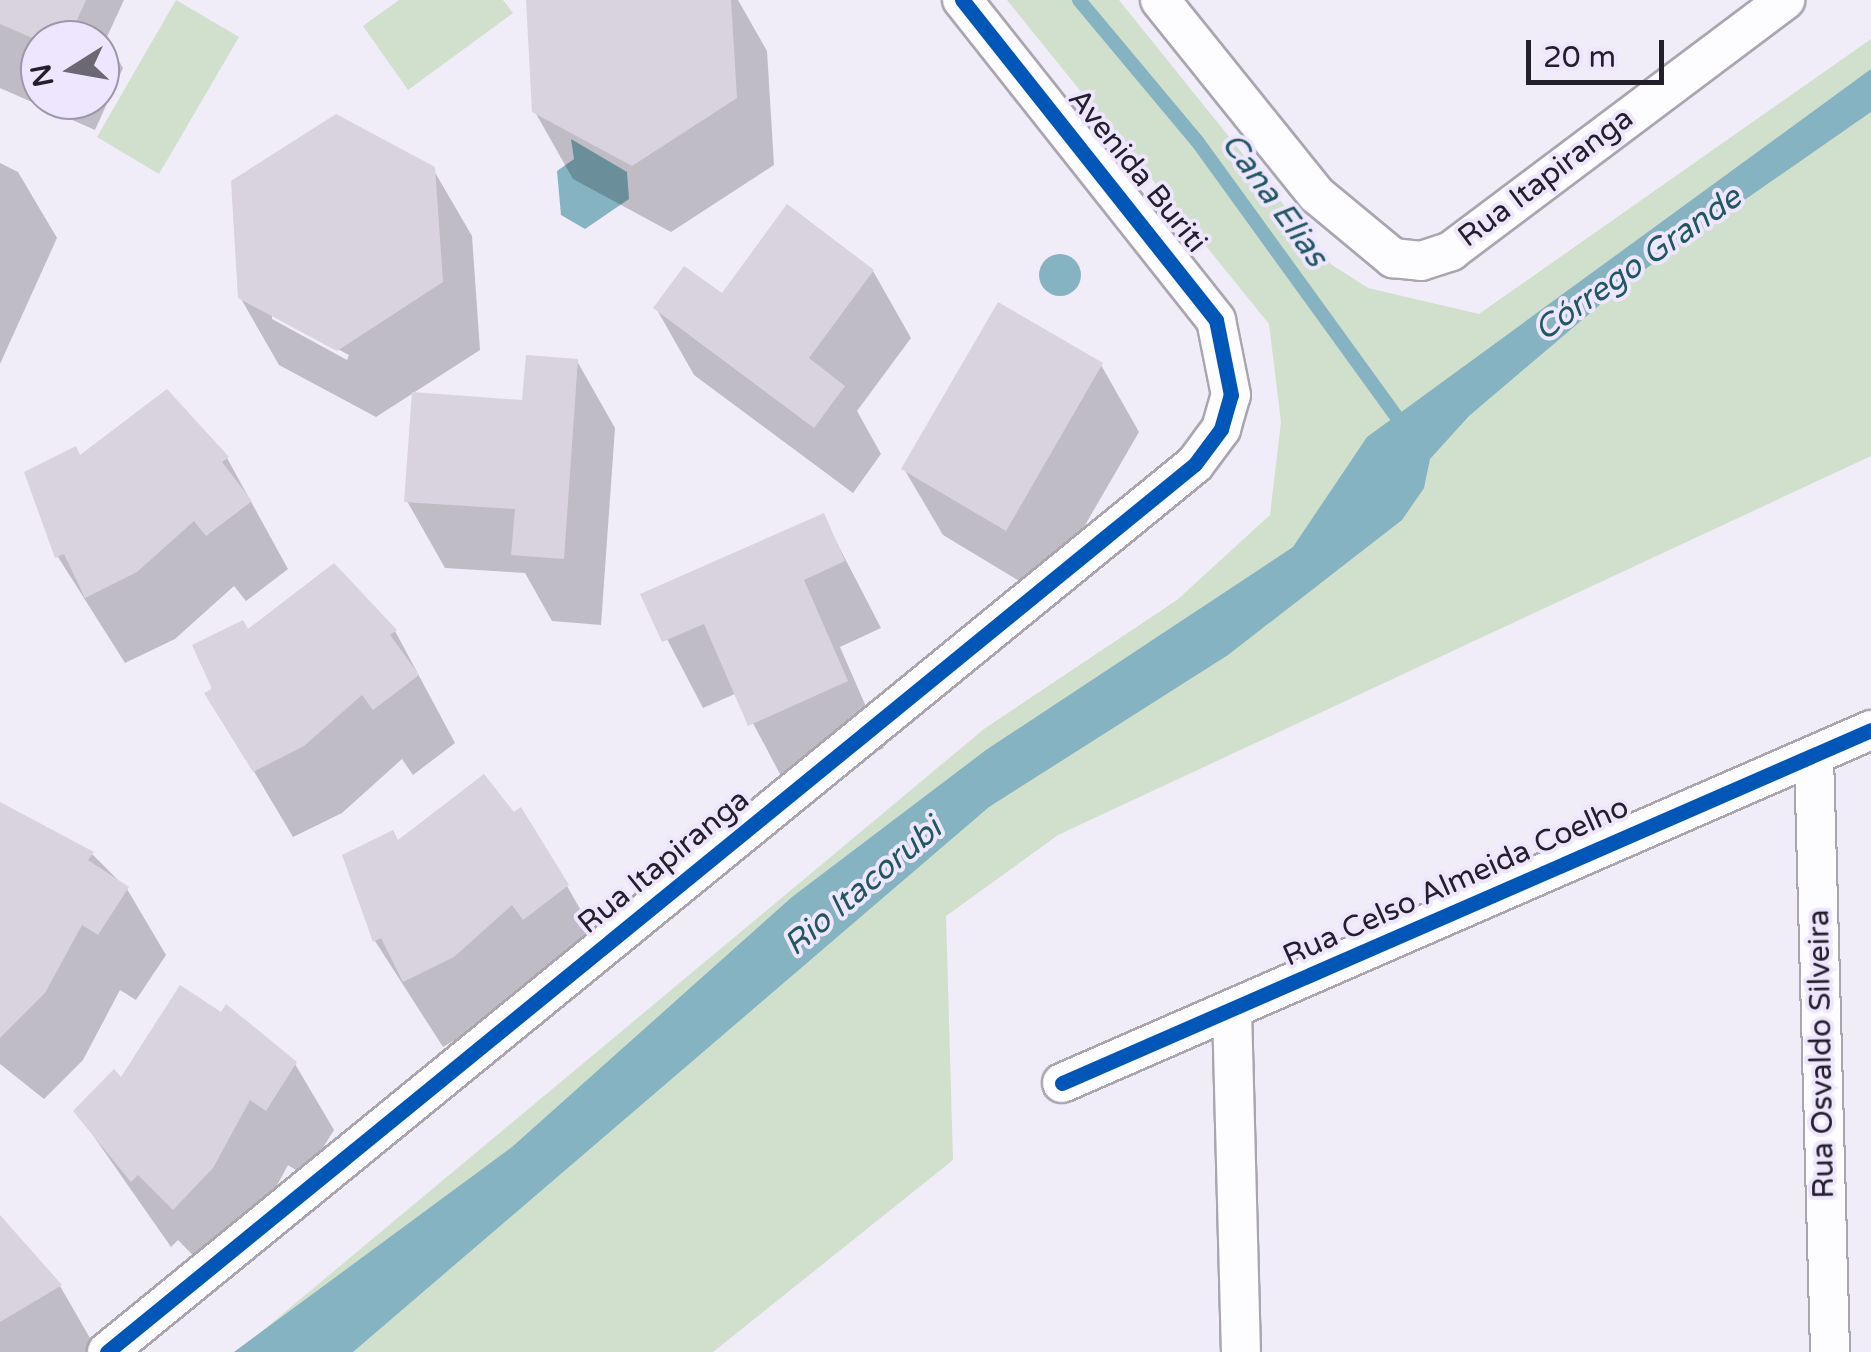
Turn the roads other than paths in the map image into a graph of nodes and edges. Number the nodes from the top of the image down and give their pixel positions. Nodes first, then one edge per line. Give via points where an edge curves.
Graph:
1 (962, 0) edge
2 (1160, 0) edge
3 (1785, 0) edge
4 (1231, 395) joint
5 (1871, 730) edge
6 (1814, 756) junction
7 (1232, 1010) junction
8 (1062, 1083) dead end
9 (106, 1352) edge
10 (1241, 1352) edge
11 (1830, 1352) edge

1 - 4 street, Avenida Buriti via 1192,283 1216,320
2 - 3 street, Rua Itapiranga via 1317,195 1393,258 1451,251
4 - 9 street, Rua Itapiranga via 1222,429 1195,464
5 - 6 street, Rua Celso Almeida Coelho
6 - 7 street, Rua Celso Almeida Coelho
6 - 11 street, Rua Osvaldo Silveira
7 - 8 street, Rua Celso Almeida Coelho
7 - 10 street

